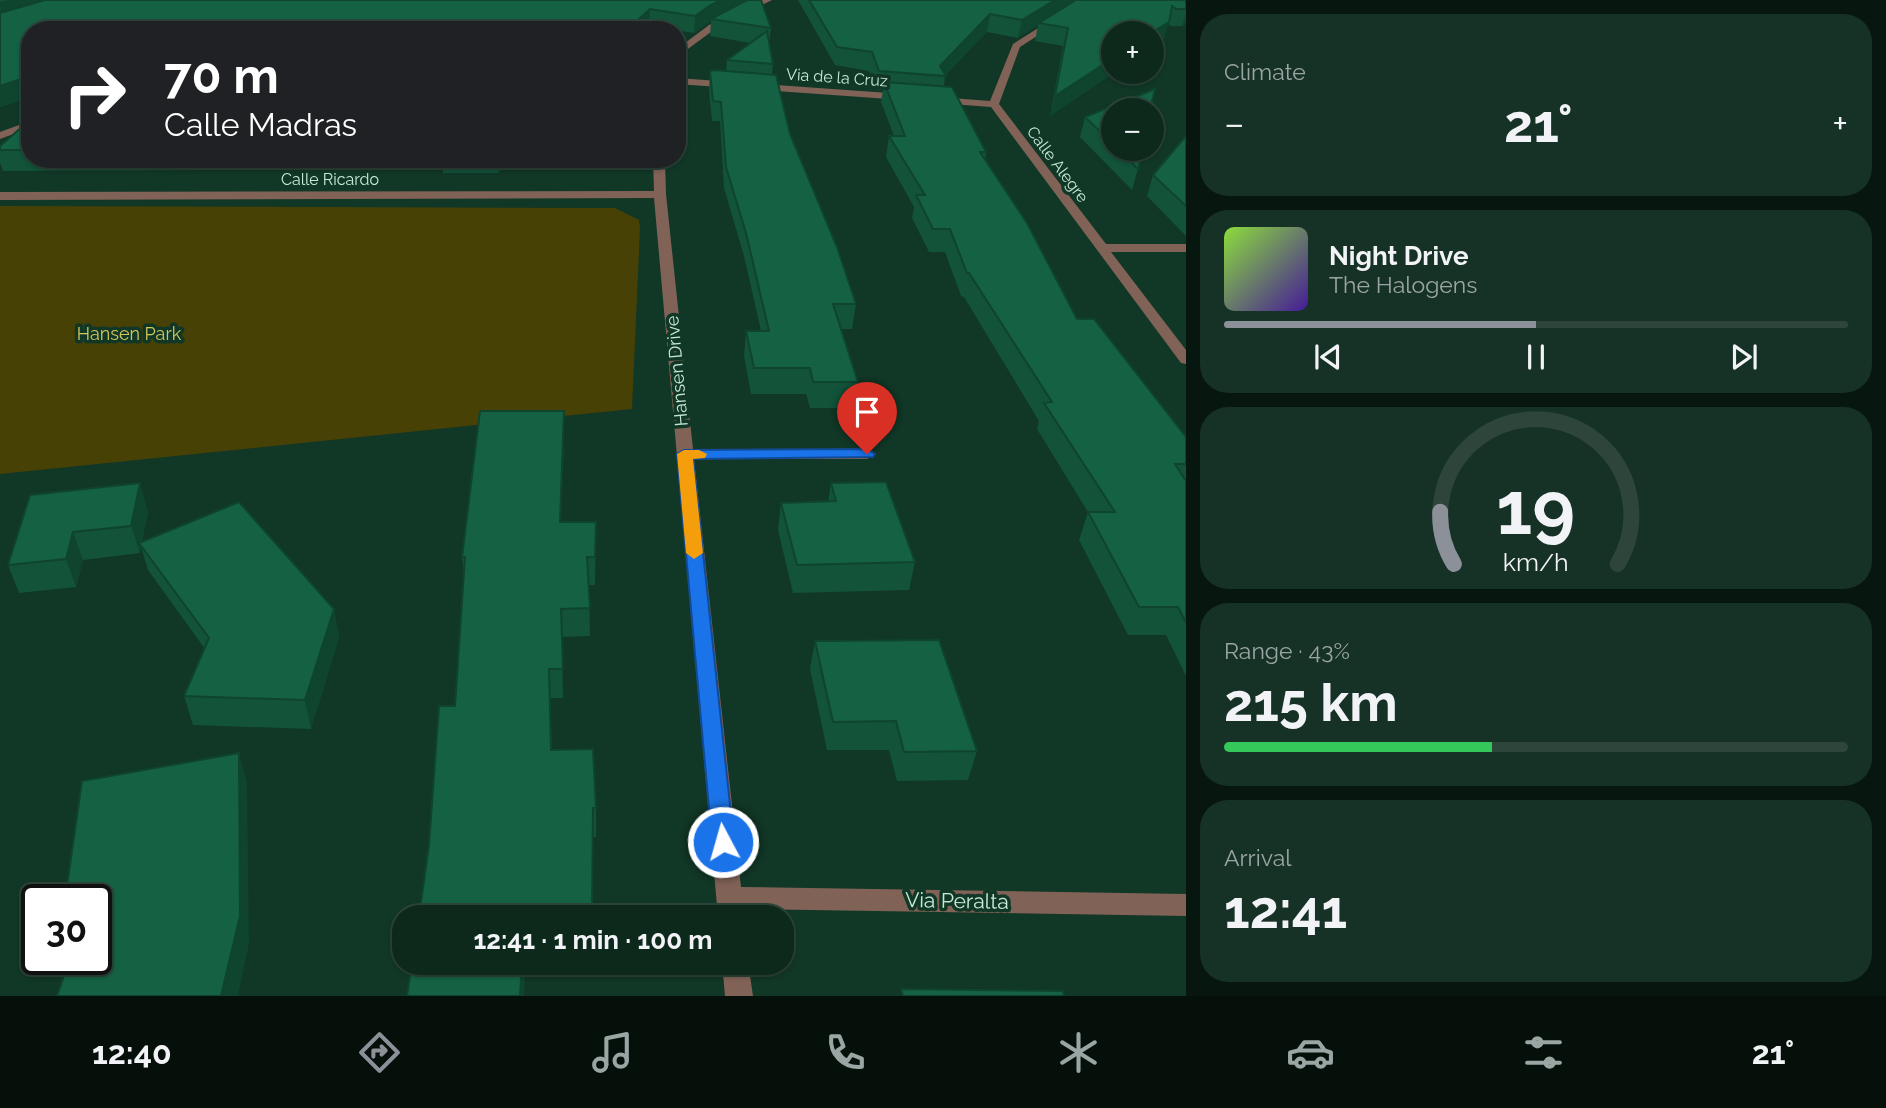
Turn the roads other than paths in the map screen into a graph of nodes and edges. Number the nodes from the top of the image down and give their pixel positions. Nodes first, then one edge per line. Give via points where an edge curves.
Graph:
1 (768, 0) edge
2 (1089, 0) edge
3 (686, 47) edge
4 (686, 82) edge
5 (911, 98) edge
6 (925, 99) edge
7 (994, 104) junction
8 (21, 128) edge
9 (0, 136) edge
10 (659, 168) edge
11 (660, 194) junction
12 (0, 196) edge
13 (1101, 248) junction
14 (1186, 248) edge
15 (1186, 360) edge
16 (684, 454) junction
17 (867, 454) dead end
18 (730, 905) edge
19 (1186, 905) edge
20 (794, 907) edge
21 (737, 975) edge
22 (739, 996) edge

1 - 3 street via 712,27
2 - 7 street via 1016,46
4 - 5 street, Via de la Cruz
6 - 7 street
7 - 13 street, Calle Alegre
8 - 9 street
10 - 11 street, Hansen Drive
11 - 12 street, Calle Ricardo
11 - 16 street, Hansen Drive
13 - 14 street
13 - 15 street, Calle Alegre
16 - 17 street
16 - 18 street, Hansen Drive
19 - 20 street, Via Peralta
21 - 22 street

